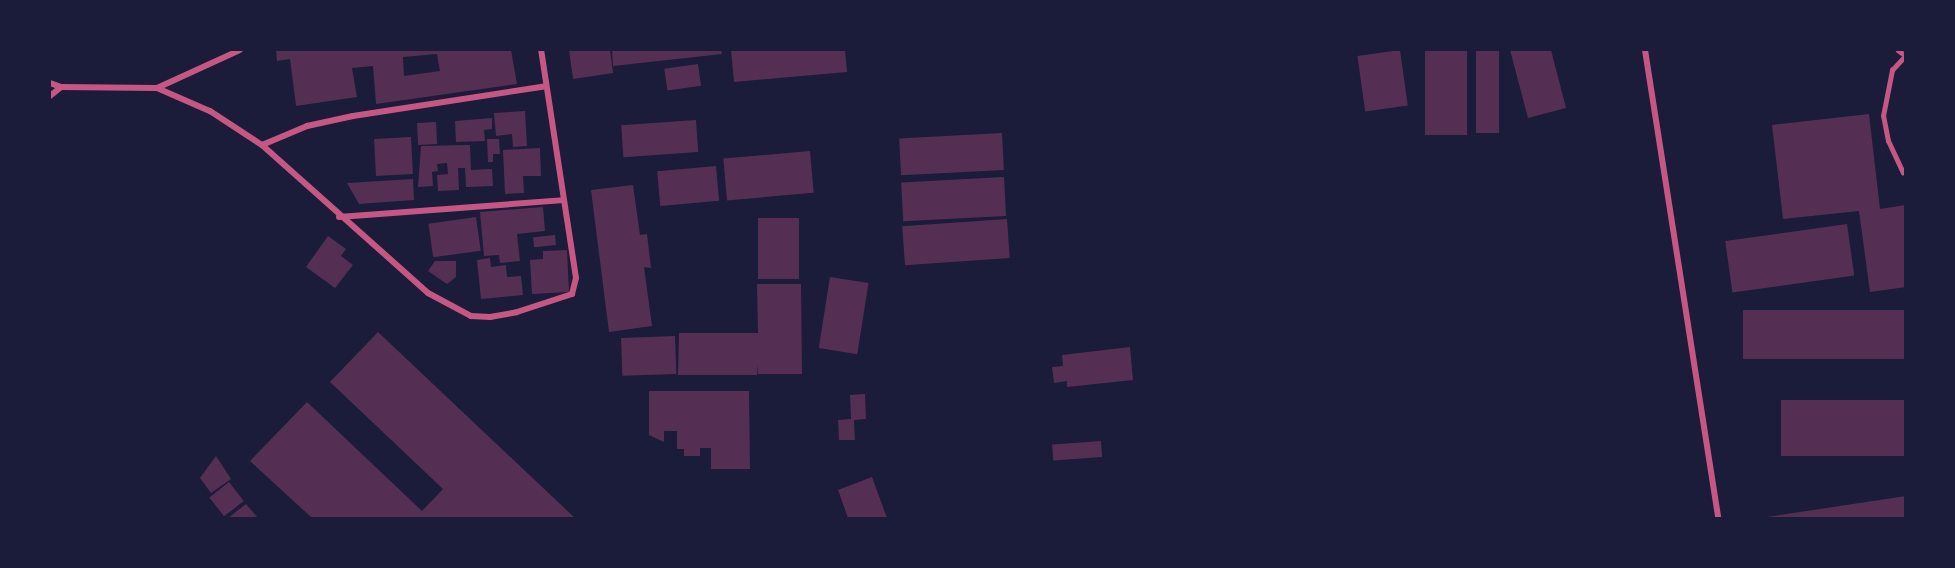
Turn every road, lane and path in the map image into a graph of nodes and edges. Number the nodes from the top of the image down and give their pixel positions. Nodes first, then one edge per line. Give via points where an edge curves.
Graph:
1 (240, 50) edge
2 (541, 50) edge
3 (1645, 50) edge
4 (1898, 50) edge
5 (1905, 56) edge
6 (50, 83) edge
7 (546, 86) junction
8 (61, 87) junction
9 (157, 88) junction
10 (50, 96) edge
11 (262, 145) junction
12 (1903, 172) dead end
13 (563, 200) junction
14 (339, 217) junction
15 (1718, 519) edge

1 - 9 street
2 - 7 street
3 - 15 street
4 - 5 lane
5 - 12 lane via 1892,70 1883,116 1888,141
6 - 8 street
7 - 11 street via 353,116 307,126
7 - 13 street
8 - 9 street
8 - 10 street
9 - 11 street via 210,111
11 - 14 street
13 - 14 street
13 - 14 street via 574,252 572,294 490,317 471,316 428,293

